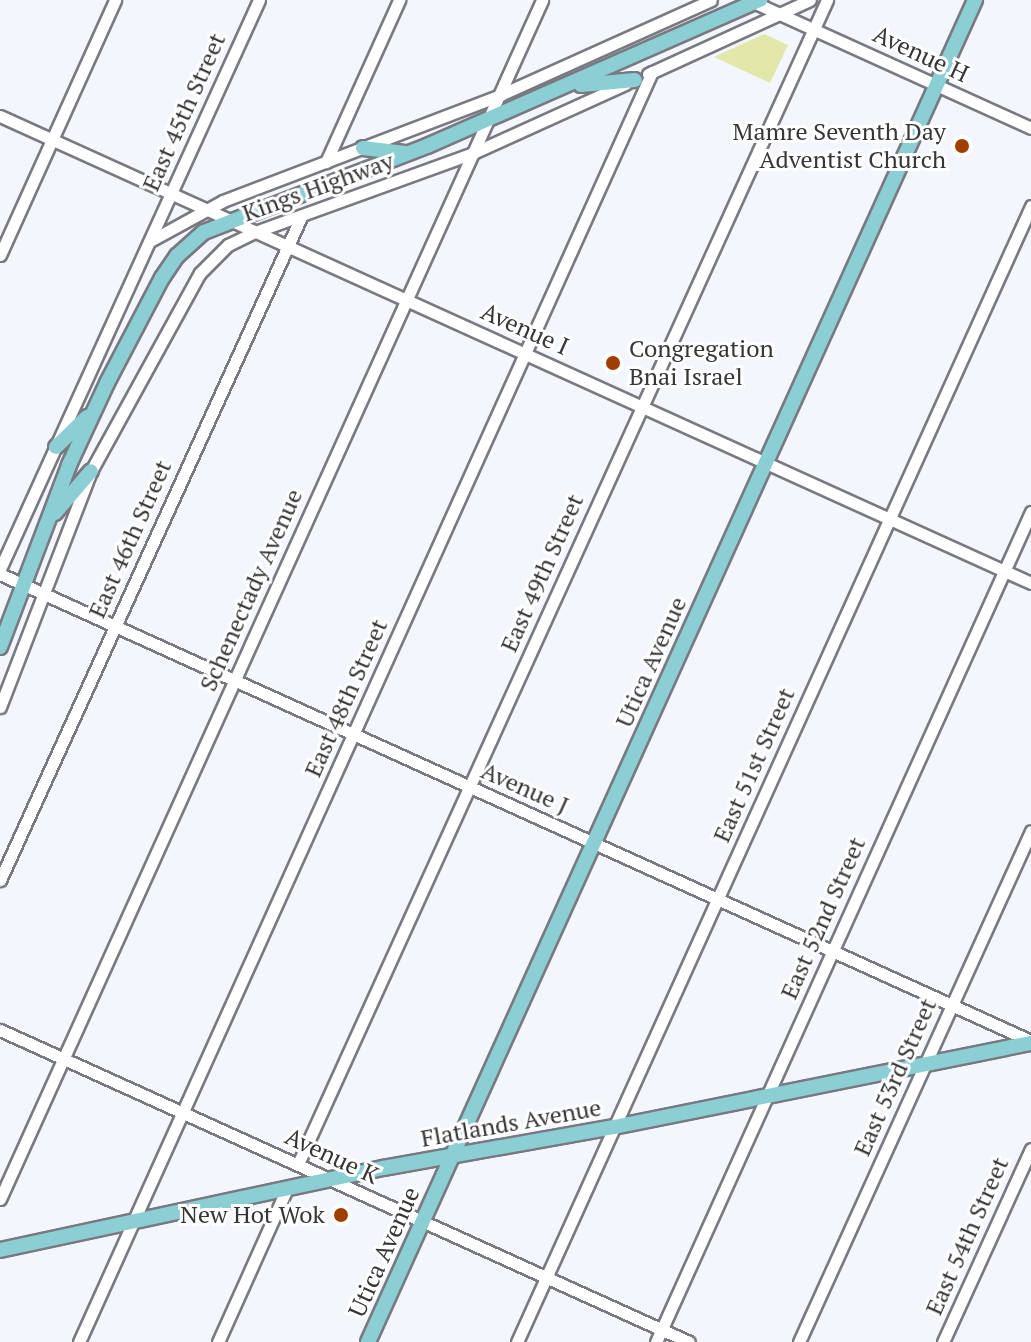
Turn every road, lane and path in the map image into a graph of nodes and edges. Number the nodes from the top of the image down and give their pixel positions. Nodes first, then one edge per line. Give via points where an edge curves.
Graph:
1 (115, 0) edge
2 (259, 0) edge
3 (399, 0) edge
4 (542, 0) edge
5 (684, 0) edge
6 (711, 0) edge
7 (810, 0) edge
8 (827, 0) edge
9 (975, 0) edge
10 (754, 1) edge
11 (779, 14) junction
12 (677, 15) junction
13 (813, 29) junction
14 (652, 72) junction
15 (635, 80) junction
16 (936, 85) junction
17 (569, 86) junction
18 (500, 95) junction
19 (0, 116) edge
20 (488, 120) junction
21 (1031, 128) edge
22 (52, 139) junction
23 (363, 148) junction
24 (409, 153) junction
25 (473, 153) junction
26 (326, 162) junction
27 (171, 193) junction
28 (1031, 206) edge
29 (205, 209) junction
30 (301, 217) junction
31 (229, 220) junction
32 (255, 232) junction
33 (150, 242) junction
34 (288, 246) junction
35 (0, 255) edge
36 (406, 300) junction
37 (526, 354) junction
38 (641, 406) junction
39 (95, 408) junction
40 (56, 447) junction
41 (765, 463) junction
42 (91, 471) junction
43 (1031, 512) edge
44 (889, 519) junction
45 (47, 523) junction
46 (1004, 571) junction
47 (0, 572) edge
48 (1031, 583) edge
49 (23, 585) junction
50 (43, 593) junction
51 (115, 626) junction
52 (0, 647) edge
53 (234, 681) junction
54 (0, 707) edge
55 (354, 734) junction
56 (469, 787) junction
57 (1031, 831) edge
58 (593, 843) junction
59 (0, 880) edge
60 (717, 899) junction
61 (832, 951) junction
62 (952, 1005) junction
63 (0, 1030) edge
64 (1031, 1042) edge
65 (63, 1059) junction
66 (925, 1064) junction
67 (767, 1096) junction
68 (183, 1113) junction
69 (614, 1127) junction
70 (1031, 1149) edge
71 (451, 1158) junction
72 (298, 1164) junction
73 (331, 1180) junction
74 (286, 1191) junction
75 (0, 1199) edge
76 (422, 1222) junction
77 (133, 1223) junction
78 (0, 1250) edge
79 (546, 1277) junction
80 (662, 1330) junction
81 (79, 1342) edge
82 (218, 1342) edge
83 (368, 1342) edge
84 (517, 1342) edge
85 (656, 1342) edge
86 (689, 1342) edge
87 (799, 1342) edge
88 (943, 1342) edge

1 - 22 street
2 - 27 street, East 45th Street
3 - 26 street
4 - 18 street, Schenectady Avenue
5 - 12 street
6 - 12 street, Kings Highway
7 - 11 street, Kings Highway
8 - 13 street, East 49th Street
9 - 16 main road, Utica Avenue
10 - 11 street, Avenue H
10 - 17 main road, Kings Highway
11 - 13 street, Avenue H
11 - 14 street, Kings Highway
12 - 18 street, Kings Highway
13 - 16 street, Avenue H
13 - 38 street, East 49th Street
14 - 15 street, Kings Highway
14 - 37 street, East 48th Street
15 - 17 main road
15 - 25 street, Kings Highway
16 - 21 street, Avenue H
16 - 41 main road, Utica Avenue
17 - 20 main road, Kings Highway
18 - 20 street, Schenectady Avenue
18 - 23 street, Kings Highway
19 - 22 street, Avenue I
20 - 24 main road, Kings Highway
20 - 25 street, Schenectady Avenue
22 - 27 street, Avenue I
22 - 35 street
23 - 24 main road
23 - 26 street, Kings Highway
24 - 31 main road, Kings Highway
25 - 30 street, Kings Highway
25 - 36 street, Schenectady Avenue
26 - 29 street, Kings Highway
27 - 29 street, Avenue I
27 - 33 street, East 45th Street
28 - 44 street, East 51st Street
29 - 31 street, Avenue I
29 - 33 street, Kings Highway
30 - 32 street, Kings Highway
30 - 34 street, East 46th Street
31 - 32 street, Avenue I
31 - 39 main road, Kings Highway via 204,232 169,267
32 - 34 street, Avenue I
32 - 42 street, Kings Highway via 228,245 200,273
33 - 40 street
34 - 36 street, Avenue I
34 - 51 street, East 46th Street
36 - 37 street, Avenue I
36 - 53 street, Schenectady Avenue
37 - 38 street, Avenue I
37 - 55 street, East 48th Street
38 - 41 street, Avenue I
38 - 56 street, East 49th Street
39 - 40 main road
39 - 45 main road, Kings Highway
40 - 47 street
41 - 44 street, Avenue I
41 - 58 main road, Utica Avenue
42 - 45 main road
42 - 50 street, Kings Highway
43 - 46 street, East 52nd Street
44 - 46 street, Avenue I
44 - 60 street, East 51st Street
45 - 49 main road, Kings Highway
46 - 48 street, Avenue I
46 - 61 street, East 52nd Street
47 - 49 street, Avenue J
49 - 50 street, Avenue J
49 - 52 main road, Kings Highway
50 - 51 street, Avenue J
50 - 54 street, Kings Highway
51 - 53 street, Avenue J
51 - 59 street, East 46th Street
53 - 55 street, Avenue J
53 - 65 street, Schenectady Avenue
55 - 56 street, Avenue J
55 - 68 street, East 48th Street
56 - 58 street, Avenue J
56 - 72 street, East 49th Street
57 - 62 street, East 53rd Street
58 - 60 street, Avenue J
58 - 71 main road, Utica Avenue
60 - 61 street, Avenue J
60 - 69 street, East 51st Street
61 - 62 street, Avenue J
61 - 67 street, East 52nd Street
62 - 64 street, Avenue J
62 - 66 street, East 53rd Street
63 - 65 street, Avenue K
64 - 66 main road, Flatlands Avenue
65 - 68 street, Avenue K
65 - 75 street, Schenectady Avenue
66 - 67 main road, Flatlands Avenue
66 - 87 street, East 53rd Street
67 - 69 main road, Flatlands Avenue
67 - 80 street, East 52nd Street
68 - 72 street, Avenue K
68 - 77 street, East 48th Street
69 - 71 main road, Flatlands Avenue
69 - 79 street, East 51st Street
70 - 88 street, East 54th Street
71 - 73 main road, Flatlands Avenue
71 - 76 main road, Utica Avenue
72 - 73 street, Avenue K
73 - 74 main road, Flatlands Avenue
73 - 76 street, Avenue K
74 - 77 main road, Flatlands Avenue
74 - 82 street
76 - 79 street, Avenue K
76 - 83 main road, Utica Avenue
77 - 78 main road, Flatlands Avenue
77 - 81 street, East 48th Street
79 - 80 street, Avenue K
79 - 84 street, East 51st Street
80 - 85 street, East 52nd Street
80 - 86 street, Avenue K

